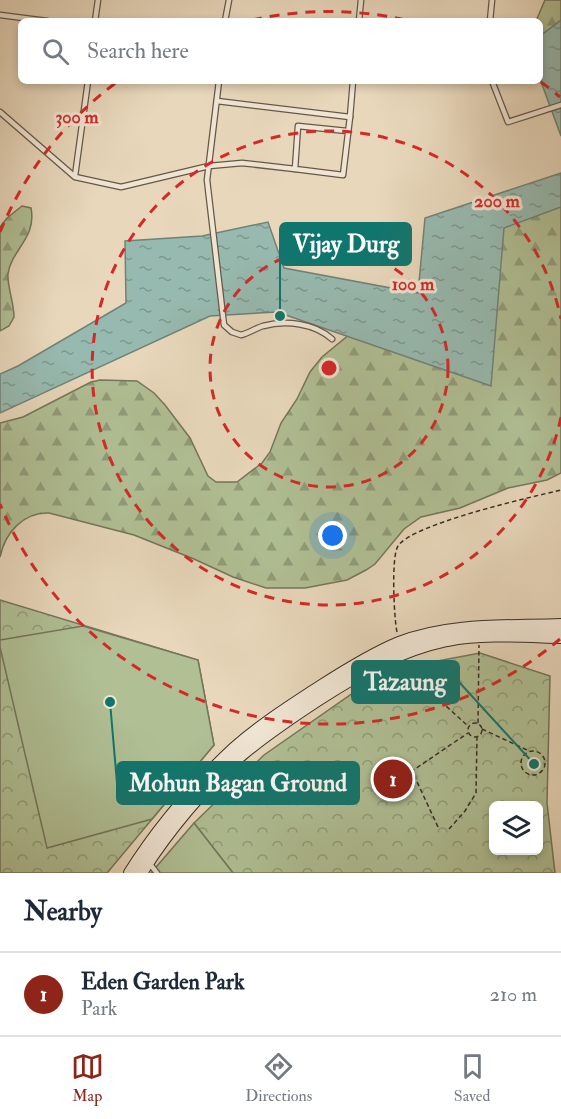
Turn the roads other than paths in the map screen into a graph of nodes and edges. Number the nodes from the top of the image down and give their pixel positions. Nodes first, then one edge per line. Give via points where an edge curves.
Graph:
1 (98, 0) edge
2 (229, 0) edge
3 (361, 0) edge
4 (492, 0) edge
5 (0, 15) edge
6 (24, 18) edge
7 (95, 18) edge
8 (226, 18) edge
9 (359, 18) edge
10 (490, 18) edge
11 (88, 84) edge
12 (219, 84) edge
13 (353, 84) edge
14 (493, 84) edge
15 (217, 101) junction
16 (561, 105) edge
17 (0, 112) edge
18 (350, 117) junction
19 (347, 131) junction
20 (209, 166) junction
21 (295, 170) junction
22 (75, 177) junction
23 (332, 339) dead end
24 (561, 625) edge
25 (561, 637) edge
26 (148, 862) junction
27 (130, 873) edge
28 (141, 873) edge
29 (157, 873) edge

1 - 7 lane
2 - 8 lane
3 - 9 lane
4 - 10 lane
5 - 6 lane
11 - 22 lane
12 - 15 lane
13 - 18 lane
14 - 16 lane via 508,122
15 - 18 lane
15 - 20 lane
17 - 22 lane
18 - 19 lane
19 - 21 lane via 343,175
19 - 21 lane via 298,126
20 - 21 lane via 242,163
20 - 22 lane via 122,187
20 - 23 lane via 207,180 224,325 241,335 261,326 288,322 323,331
24 - 27 main road via 449,630 399,643 348,669 237,747 189,794
25 - 26 main road via 479,636 447,640 393,657 352,677 240,756 189,809
26 - 28 main road
26 - 29 lane

